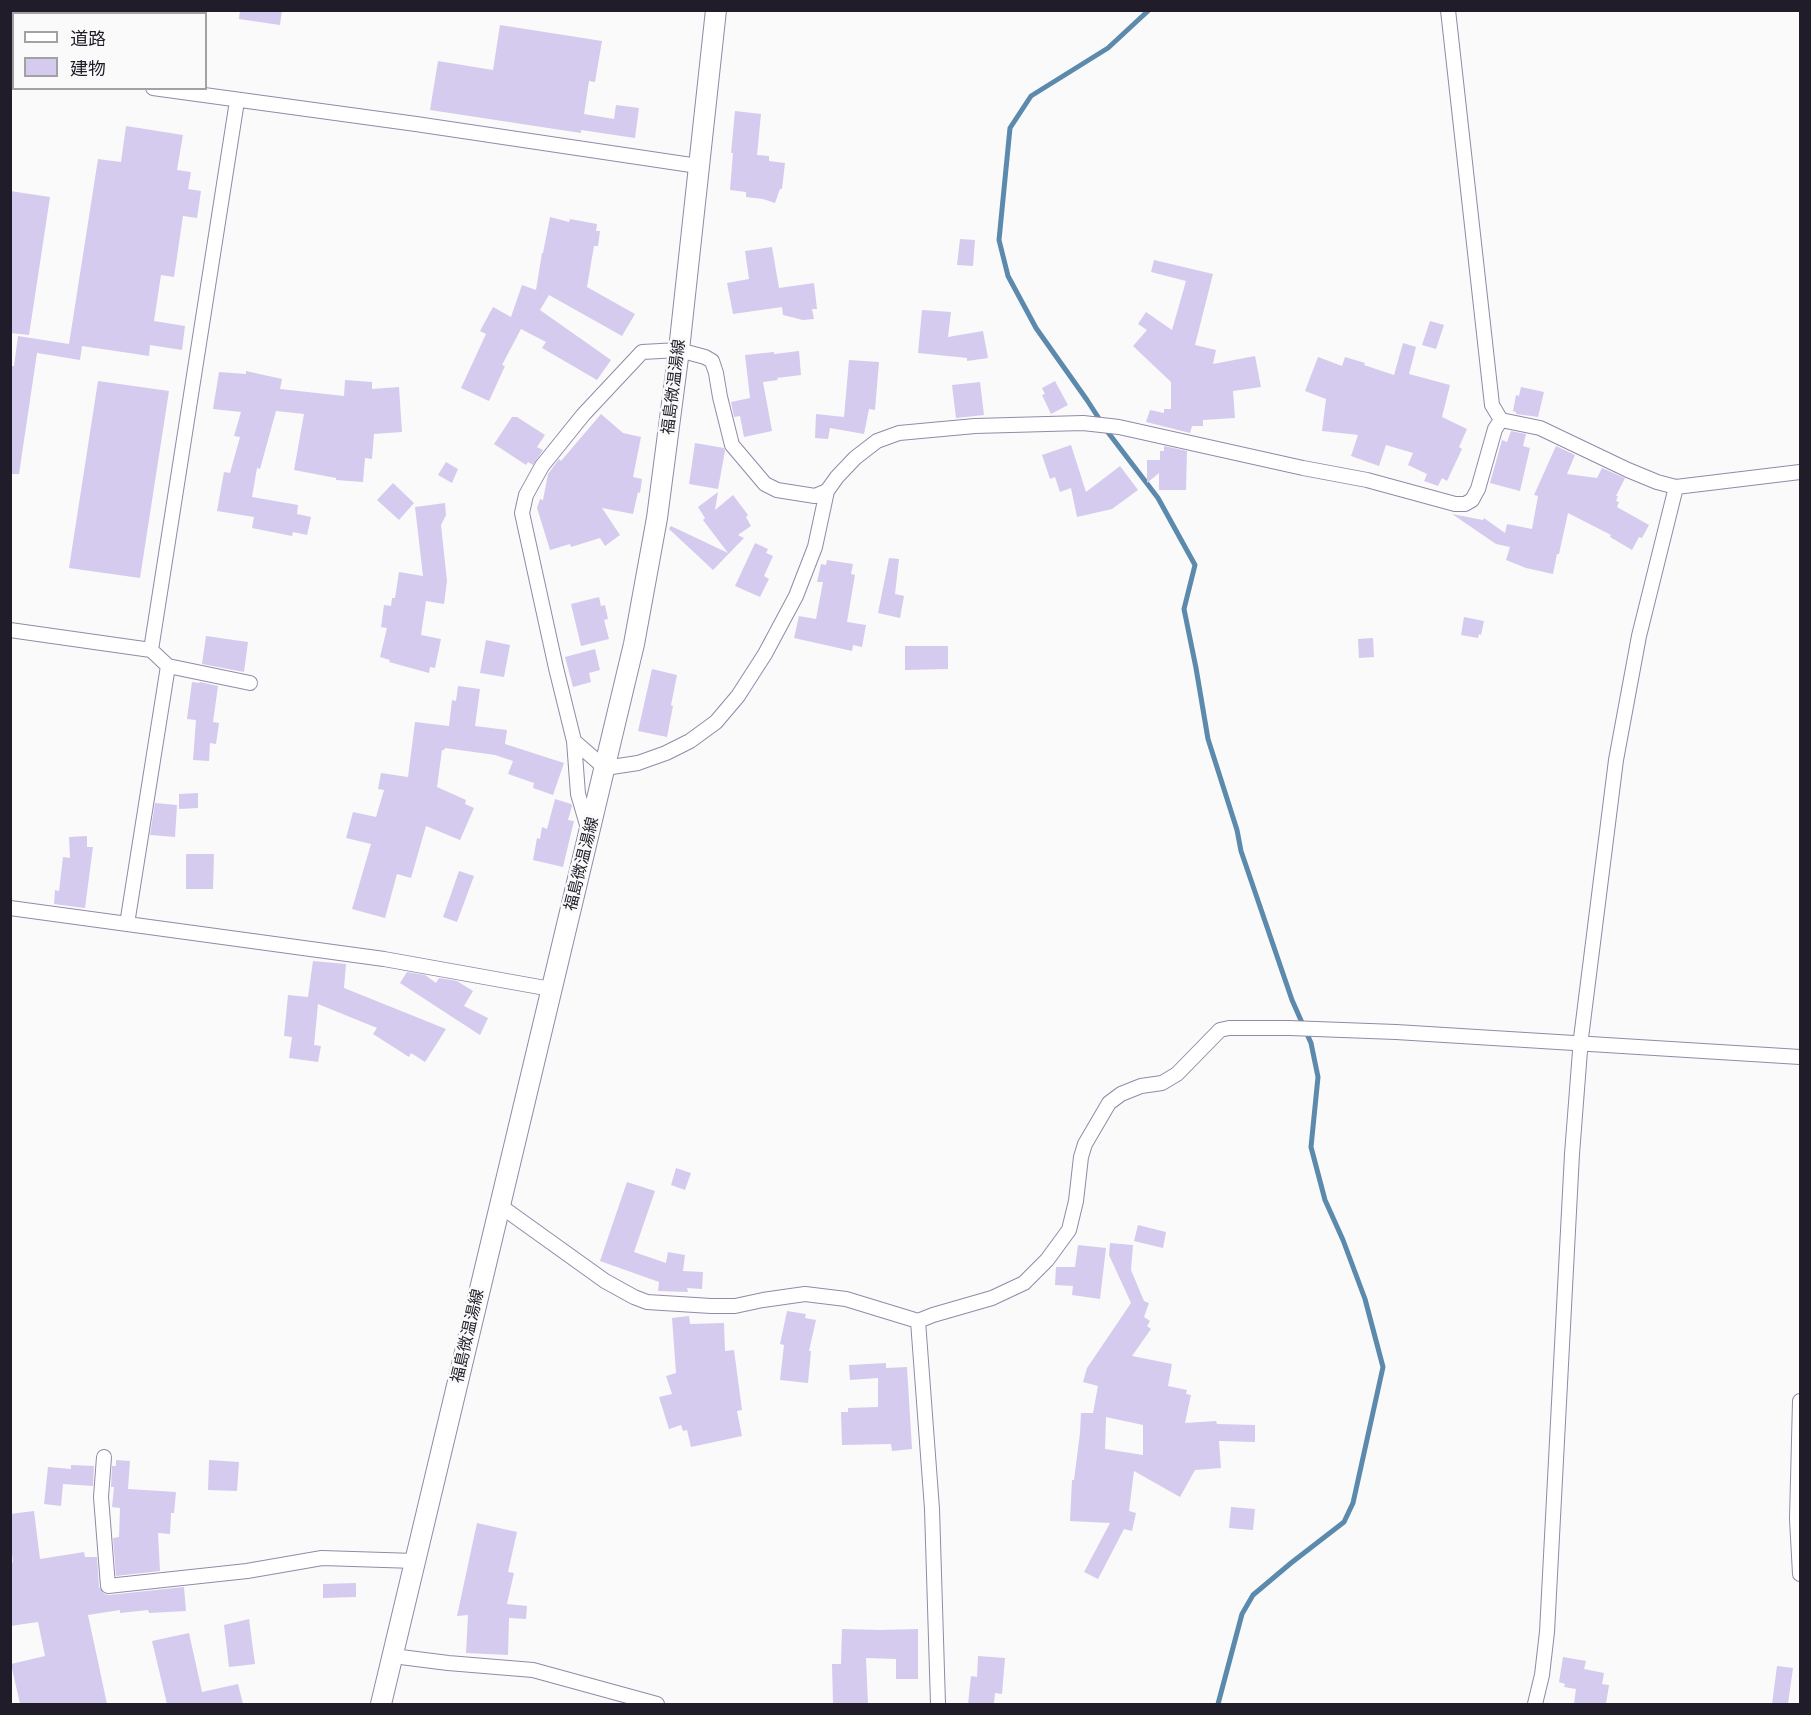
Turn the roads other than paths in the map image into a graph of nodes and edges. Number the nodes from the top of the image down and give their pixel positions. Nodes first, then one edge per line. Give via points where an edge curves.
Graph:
1 (716, 10) edge
2 (1448, 10) edge
3 (166, 90) edge
4 (237, 101) junction
5 (698, 166) junction
6 (679, 350) junction
7 (1501, 420) junction
8 (1800, 472) edge
9 (1676, 487) junction
10 (827, 491) junction
11 (10, 630) edge
12 (151, 650) junction
13 (168, 666) junction
14 (250, 683) dead end
15 (574, 741) junction
16 (605, 768) junction
17 (590, 833) junction
18 (10, 908) edge
19 (127, 924) junction
20 (551, 989) junction
21 (1581, 1043) junction
22 (1800, 1057) edge
23 (499, 1205) junction
24 (918, 1321) junction
25 (1800, 1401) edge
26 (104, 1457) dead end
27 (415, 1561) junction
28 (1800, 1574) edge
29 (393, 1656) junction
30 (381, 1704) edge
31 (657, 1704) edge
32 (938, 1704) edge
33 (1535, 1704) edge

1 - 5 main road, 福島微温湯線
2 - 7 street via 1492,405
3 - 4 street
4 - 5 street
4 - 12 street
5 - 6 main road, 福島微温湯線
6 - 10 street via 712,361 732,445 765,484 777,490 815,496
6 - 15 street via 642,352 583,415 542,466 526,495 522,513
6 - 16 main road, 福島微温湯線 via 657,518 634,644
7 - 9 street via 1540,428 1628,470
7 - 10 street via 1478,489 1465,504 1367,480 1083,423 975,426 899,434 878,441 855,458
8 - 9 street
9 - 21 street via 1643,617 1616,760
10 - 16 street via 815,548 796,596 738,696 716,722 690,741 638,763
11 - 12 street
12 - 13 street
13 - 14 street
13 - 19 street
15 - 16 street
15 - 17 street via 578,794
16 - 17 main road, 福島微温湯線
17 - 20 main road, 福島微温湯線
18 - 19 street
19 - 20 street via 384,959
20 - 23 main road, 福島微温湯線
21 - 22 street
21 - 24 street via 1289,1028 1220,1030 1178,1074 1162,1083 1121,1094 1109,1103 1084,1144 1069,1230 1047,1260 1024,1282 992,1298
21 - 33 street via 1547,1632
23 - 24 street via 605,1281 647,1302 735,1306 805,1294 846,1299
23 - 27 main road, 福島微温湯線
24 - 32 street via 932,1509
25 - 28 street
26 - 27 street via 101,1497 108,1586 247,1571 322,1558
27 - 29 main road, 福島微温湯線
29 - 30 main road, 福島微温湯線
29 - 31 street via 533,1670

